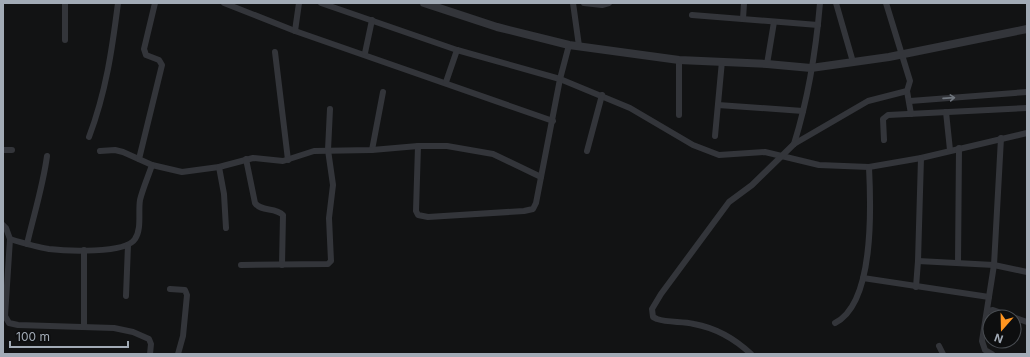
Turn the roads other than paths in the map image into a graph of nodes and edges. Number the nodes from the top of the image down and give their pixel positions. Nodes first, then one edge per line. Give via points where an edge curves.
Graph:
1 (65, 3) edge
2 (118, 3) edge
3 (155, 3) edge
4 (224, 3) edge
5 (299, 3) edge
6 (321, 3) edge
7 (424, 3) edge
8 (573, 3) edge
9 (584, 3) edge
10 (608, 3) edge
11 (744, 3) edge
12 (820, 3) edge
13 (836, 3) edge
14 (886, 3) edge
15 (692, 15) dead end
16 (743, 19) junction
17 (372, 20) junction
18 (774, 22) junction
19 (818, 25) junction
20 (1027, 29) edge
21 (295, 31) junction
22 (65, 40) dead end
23 (569, 45) junction
24 (579, 46) junction
25 (457, 50) junction
26 (275, 52) dead end
27 (365, 53) junction
28 (901, 55) junction
29 (679, 60) junction
30 (722, 61) junction
31 (853, 62) junction
32 (767, 64) junction
33 (811, 68) junction
34 (560, 79) junction
35 (446, 82) junction
36 (908, 91) junction
37 (383, 92) dead end
38 (1027, 92) edge
39 (602, 95) junction
40 (910, 101) junction
41 (718, 105) junction
42 (1027, 108) edge
43 (330, 109) dead end
44 (803, 111) junction
45 (946, 112) junction
46 (911, 114) junction
47 (679, 115) dead end
48 (553, 121) junction
49 (1027, 133) edge
50 (715, 136) dead end
51 (89, 137) dead end
52 (1001, 138) junction
53 (884, 140) dead end
54 (794, 144) junction
55 (418, 146) junction
56 (959, 148) junction
57 (3, 150) edge
58 (12, 150) dead end
59 (328, 150) junction
60 (372, 150) junction
61 (587, 150) dead end
62 (950, 150) junction
63 (100, 151) dead end
64 (47, 156) dead end
65 (782, 156) junction
66 (921, 158) junction
67 (139, 159) junction
68 (246, 160) junction
69 (288, 160) junction
70 (152, 165) junction
71 (218, 167) junction
72 (869, 168) junction
73 (541, 177) junction
74 (3, 225) edge
75 (226, 228) dead end
76 (10, 239) junction
77 (27, 244) junction
78 (128, 246) junction
79 (84, 250) junction
80 (918, 261) junction
81 (958, 263) junction
82 (282, 264) junction
83 (241, 265) dead end
84 (994, 265) junction
85 (1027, 272) edge
86 (863, 278) junction
87 (916, 287) junction
88 (170, 289) dead end
89 (126, 296) dead end
90 (989, 297) junction
91 (987, 309) edge
92 (835, 323) dead end
93 (84, 327) junction
94 (939, 346) dead end
95 (150, 354) edge
96 (178, 354) edge
97 (751, 354) edge
98 (943, 354) edge

1 - 22 street
2 - 51 street via 110,68
3 - 67 street via 144,49 146,55 159,60 162,65
4 - 21 street
5 - 21 street
6 - 17 street
7 - 23 street via 497,27
8 - 24 street
9 - 10 street
11 - 16 street
12 - 19 street
13 - 31 street
14 - 28 street
15 - 16 street
16 - 18 street
17 - 25 street
17 - 27 street
18 - 19 street
18 - 32 street
19 - 33 street
20 - 28 street
21 - 27 street
23 - 24 street
23 - 34 street
24 - 29 street
25 - 34 street
25 - 35 street
26 - 69 street
27 - 35 street
28 - 31 street
28 - 36 street via 910,81
29 - 30 street
29 - 47 street
30 - 32 street
30 - 41 street
31 - 33 street
32 - 33 street
33 - 44 street
34 - 39 street
34 - 48 street
35 - 48 street
36 - 40 street
36 - 54 street via 868,101
37 - 60 street
40 -> 38 street
39 - 61 street
39 - 65 street via 710,153 730,156 765,152
40 - 46 street
41 - 44 street
41 - 50 street
42 - 45 street
43 - 59 street
44 - 54 street
45 - 46 street
45 - 62 street
46 - 53 street via 888,115 884,118
48 - 73 street
49 - 52 street
52 - 56 street
52 - 84 street
54 - 65 street
55 - 60 street
55 - 73 street via 447,146 493,154
55 - 73 street via 416,211 421,217 529,210 536,202
56 - 62 street
56 - 81 street
57 - 58 street
59 - 60 street
59 - 69 street via 304,153
59 - 82 street via 333,185 329,218 331,261 328,264
62 - 66 street
63 - 67 street via 115,150
64 - 77 street via 43,185
65 - 72 street via 819,165
65 - 97 street via 752,185 729,202 660,294 652,309 653,316 657,319 708,327 737,342
66 - 72 street
66 - 80 street
67 - 70 street
68 - 69 street
68 - 71 street
68 - 82 street via 255,203 259,208 283,215
70 - 71 street via 182,172
70 - 78 street via 140,201 138,235
71 - 75 street via 224,194
72 - 86 street via 871,216
74 - 76 street
76 - 77 street
76 - 93 street via 5,316 8,321 18,324
77 - 79 street via 50,249
78 - 79 street
78 - 89 street
79 - 93 street
80 - 81 street
80 - 87 street
81 - 84 street
82 - 83 street
84 - 85 street
84 - 90 street
86 - 87 street
86 - 92 street via 850,311 846,317
87 - 90 street
88 - 96 street via 185,290 187,295 184,330
90 - 91 street
93 - 95 street via 114,328 146,338 151,344
94 - 98 street

